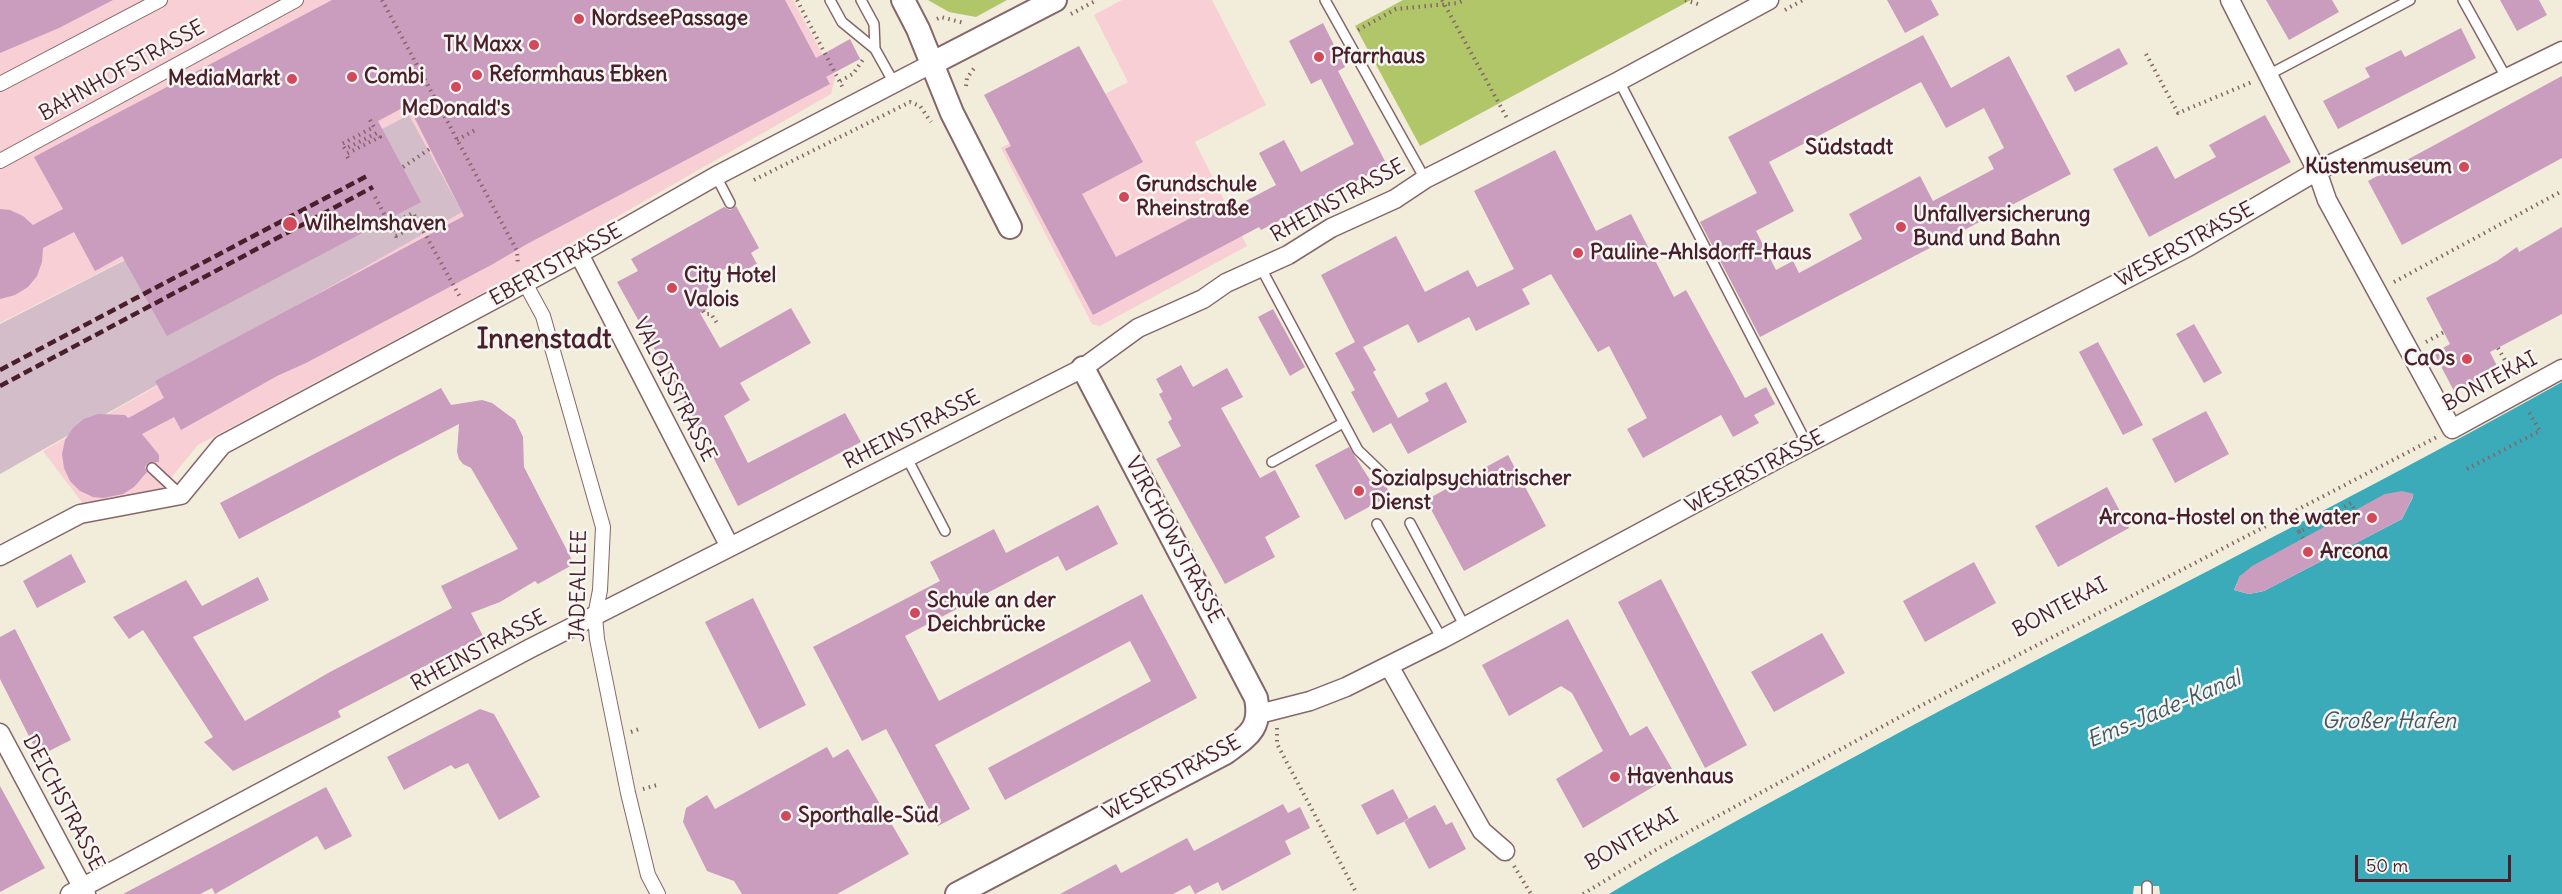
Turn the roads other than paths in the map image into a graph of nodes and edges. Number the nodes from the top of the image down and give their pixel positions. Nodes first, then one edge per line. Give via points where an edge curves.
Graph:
1 (160, 0) edge
2 (296, 0) edge
3 (830, 0) edge
4 (861, 0) edge
5 (903, 0) edge
6 (1324, 0) edge
7 (1768, 0) edge
8 (2230, 0) edge
9 (2410, 0) edge
10 (2463, 0) edge
11 (1061, 8) edge
12 (875, 49) junction
13 (2562, 51) edge
14 (932, 64) junction
15 (2270, 74) junction
16 (2507, 80) junction
17 (1619, 81) junction
18 (894, 83) junction
19 (0, 84) edge
20 (0, 161) edge
21 (2317, 171) junction
22 (716, 176) junction
23 (1425, 179) junction
24 (728, 199) road end
25 (1010, 227) dead end
26 (579, 254) junction
27 (1261, 268) junction
28 (525, 283) junction
29 (1083, 368) junction
30 (2562, 369) edge
31 (1343, 423) junction
32 (1807, 444) junction
33 (907, 458) junction
34 (1272, 462) dead end
35 (152, 468) dead end
36 (1386, 477) dead end
37 (181, 495) junction
38 (1410, 523) dead end
39 (1377, 524) dead end
40 (945, 531) dead end
41 (730, 547) junction
42 (0, 556) edge
43 (596, 616) junction
44 (1465, 627) junction
45 (1442, 639) junction
46 (1389, 666) junction
47 (1259, 714) junction
48 (0, 733) edge
49 (1505, 851) road end
50 (79, 892) edge
51 (658, 894) edge
52 (957, 894) edge

1 - 19 street, BAHNHOFSTRASSE
2 - 20 street, BAHNHOFSTRASSE
3 - 12 lane via 842,22
4 - 12 lane via 874,24
5 - 14 street
6 - 23 lane
7 - 17 street, RHEINSTRASSE
8 - 15 street
9 - 15 lane
10 - 16 lane
11 - 14 street, EBERTSTRASSE
12 - 18 lane
13 - 16 street, WESERSTRASSE
14 - 18 street, EBERTSTRASSE
14 - 25 street via 952,113
15 - 21 street
16 - 21 street, WESERSTRASSE
17 - 23 street, RHEINSTRASSE
17 - 32 lane
18 - 22 street, EBERTSTRASSE
21 - 30 street, BONTEKAI via 2327,200 2452,429
21 - 32 street, WESERSTRASSE via 2188,247
22 - 24 lane
22 - 26 street, EBERTSTRASSE
23 - 27 street, RHEINSTRASSE via 1395,199 1331,228
26 - 28 street, EBERTSTRASSE
26 - 41 street, VALOISSTRASSE
27 - 29 street, RHEINSTRASSE via 1138,328
27 - 31 lane
28 - 37 street, EBERTSTRASSE via 222,445
28 - 43 street, JADEALLEE via 543,316 603,527
29 - 33 street, RHEINSTRASSE
29 - 47 street, VIRCHOWSTRASSE via 1256,698
31 - 34 lane
31 - 36 lane via 1358,450
32 - 44 street, WESERSTRASSE
33 - 40 lane
33 - 41 street, RHEINSTRASSE
35 - 37 lane
37 - 42 street via 80,514
38 - 44 lane
39 - 45 lane
41 - 43 street, RHEINSTRASSE
43 - 50 street, RHEINSTRASSE
43 - 51 street, JADEALLEE via 604,680 628,793 648,875
44 - 45 street, WESERSTRASSE
45 - 46 street, WESERSTRASSE
46 - 47 street, WESERSTRASSE via 1311,701
46 - 49 street via 1482,831
47 - 52 street, WESERSTRASSE via 1254,729 1225,753
48 - 50 street, DEICHSTRASSE

